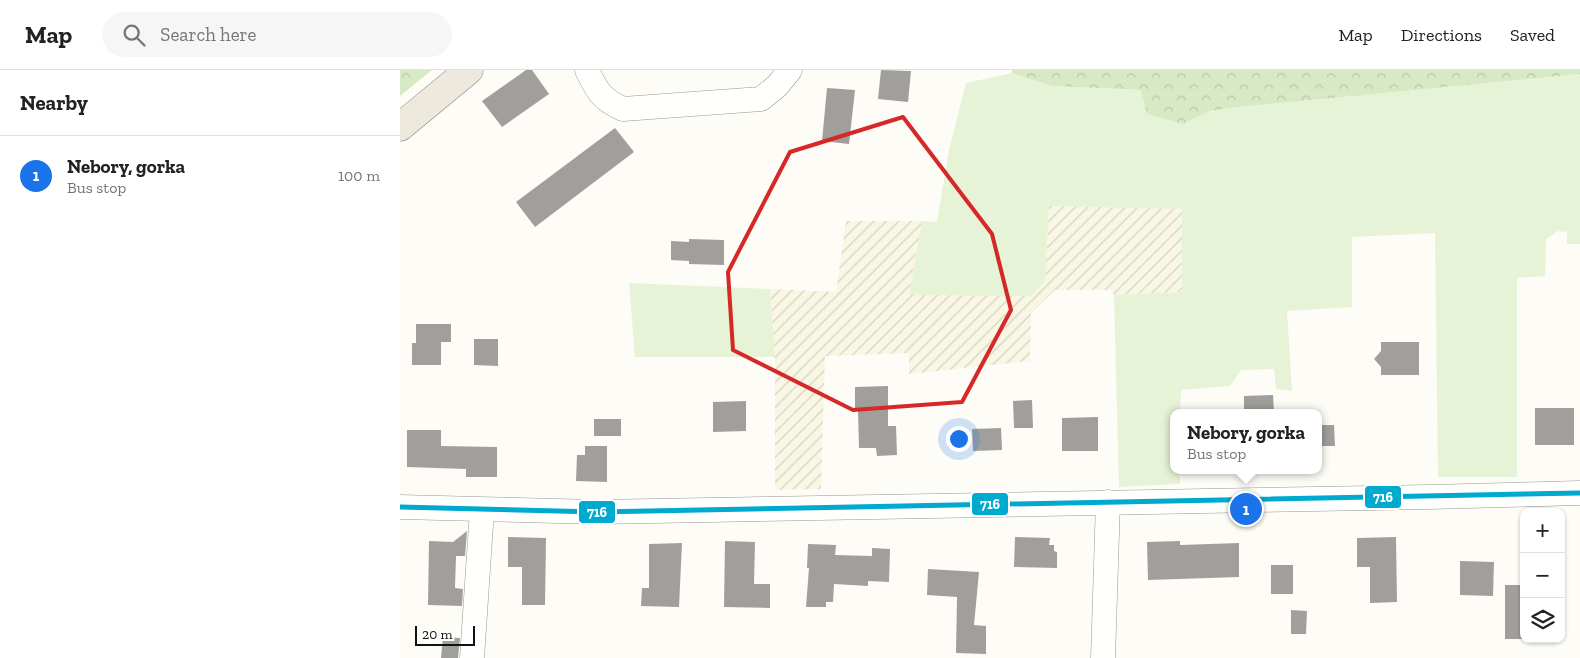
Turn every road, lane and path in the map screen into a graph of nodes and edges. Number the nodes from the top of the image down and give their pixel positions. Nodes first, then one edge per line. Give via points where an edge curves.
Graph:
1 (469, 70) edge
2 (587, 70) edge
3 (790, 70) edge
4 (400, 127) edge
5 (1580, 493) edge
6 (1108, 502) junction
7 (400, 507) edge
8 (482, 510) junction
9 (472, 658) edge
10 (1103, 658) edge

1 - 4 main road
2 - 3 street via 598,93 623,109 761,99
5 - 6 street
6 - 8 street via 597,512
6 - 10 street
7 - 8 street
8 - 9 street

